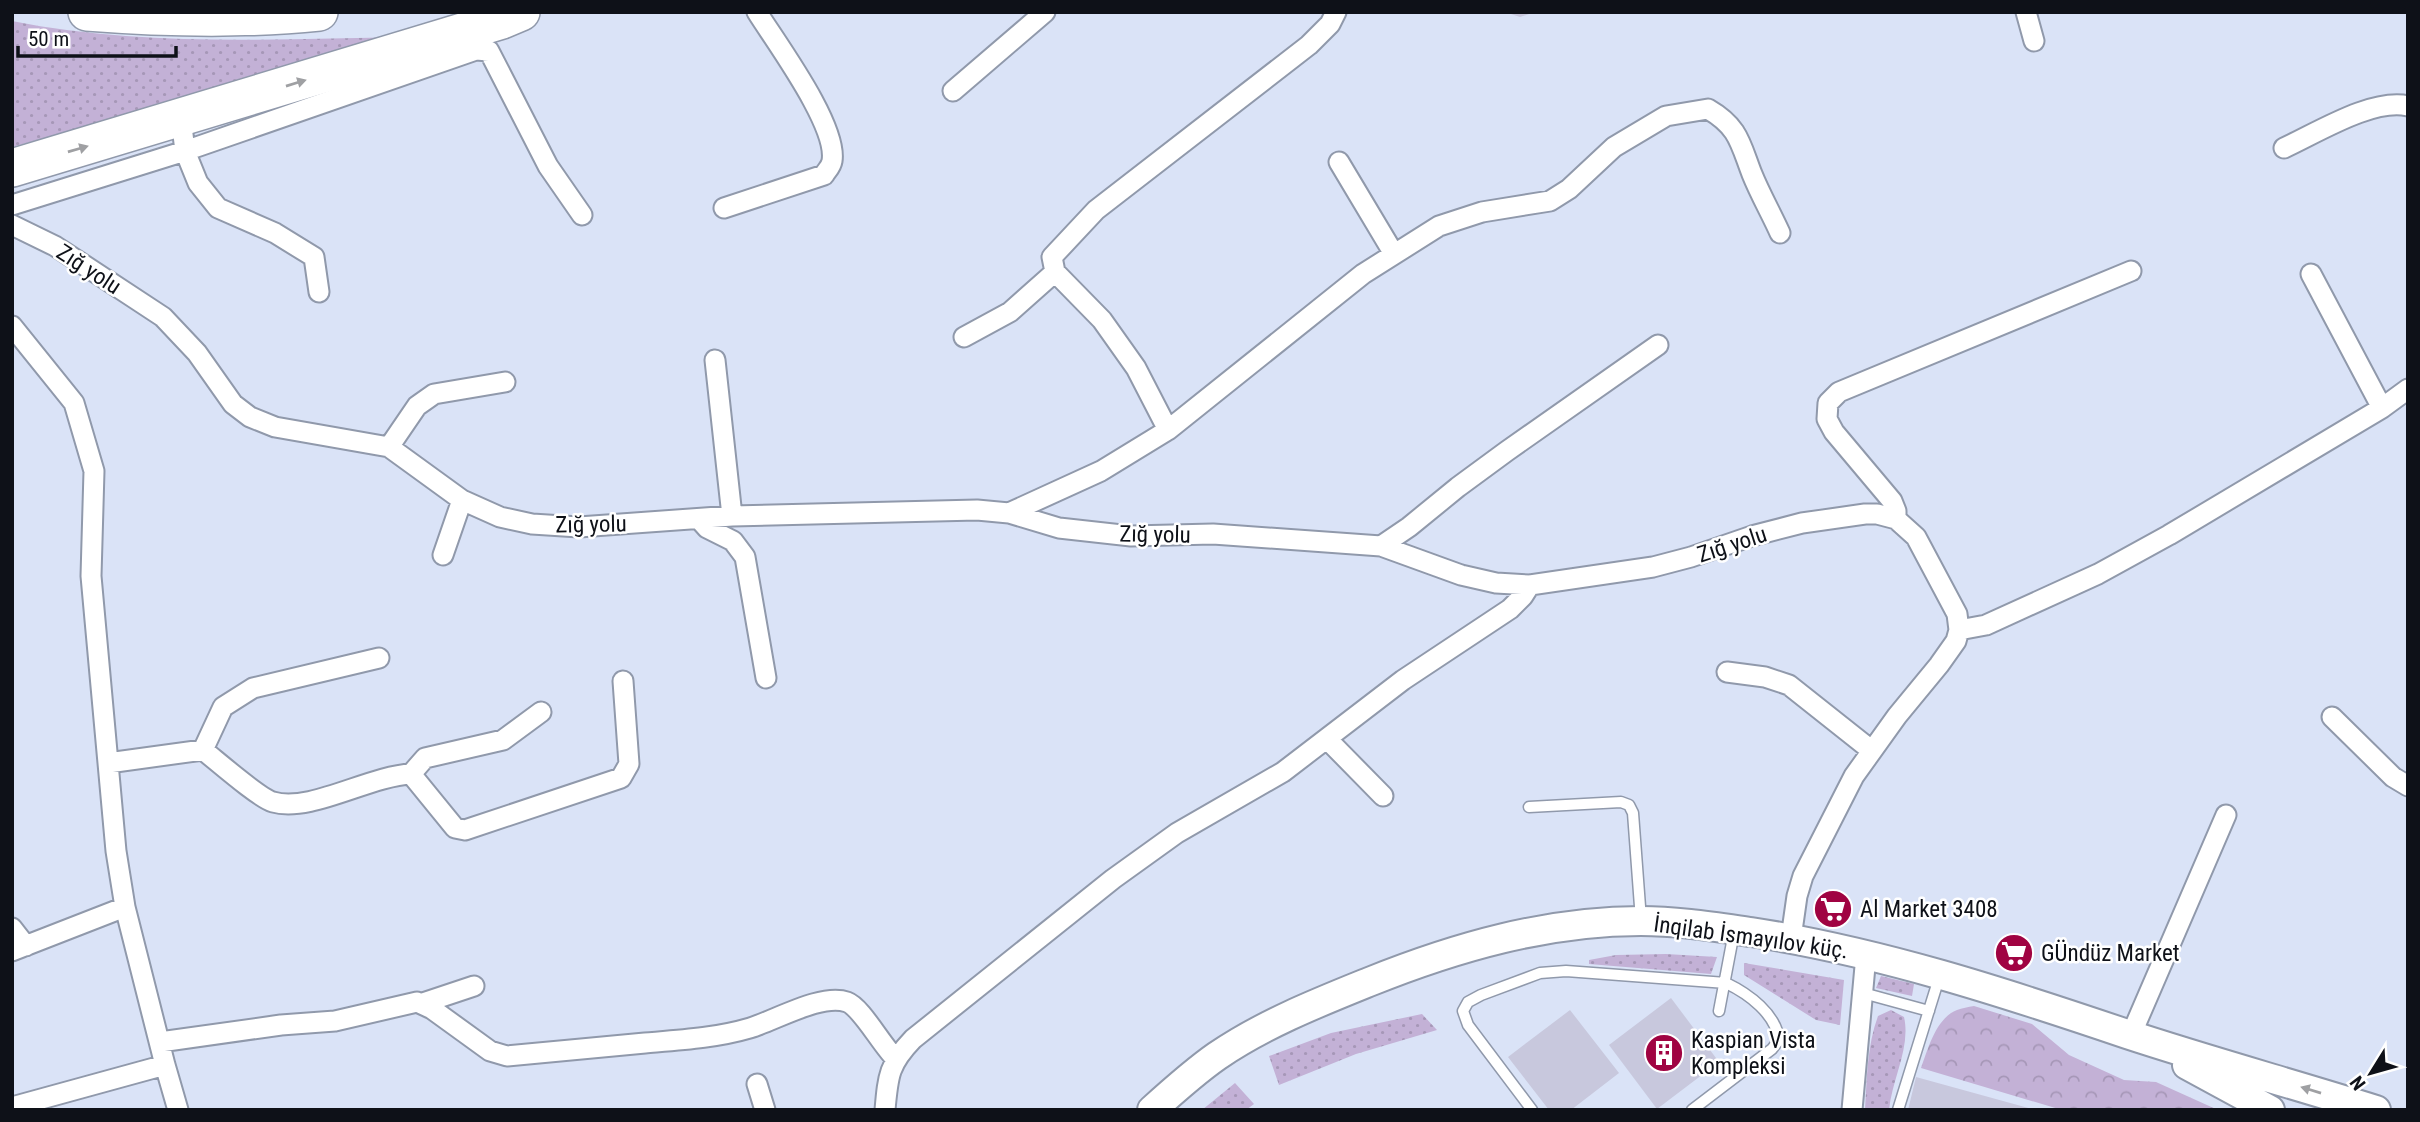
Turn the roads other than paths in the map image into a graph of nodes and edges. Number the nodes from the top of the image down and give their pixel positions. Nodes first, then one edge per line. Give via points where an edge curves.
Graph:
1 (87, 12) edge
2 (319, 12) edge
3 (521, 12) edge
4 (757, 12) edge
5 (1045, 12) edge
6 (1336, 12) edge
7 (2026, 12) edge
8 (2034, 41) dead end
9 (953, 91) dead end
10 (2408, 106) edge
11 (183, 134) junction
12 (2284, 148) dead end
13 (1339, 162) dead end
14 (12, 168) edge
15 (12, 205) edge
16 (724, 208) dead end
17 (582, 215) dead end
18 (12, 225) edge
19 (1780, 233) dead end
20 (1394, 254) junction
21 (2131, 271) dead end
22 (1055, 272) junction
23 (2311, 274) dead end
24 (319, 292) dead end
25 (12, 326) edge
26 (964, 337) dead end
27 (1658, 345) dead end
28 (715, 360) dead end
29 (505, 382) dead end
30 (2408, 390) edge
31 (2382, 408) junction
32 (1168, 430) junction
33 (389, 447) junction
34 (462, 500) junction
35 (1009, 513) junction
36 (732, 516) junction
37 (699, 519) junction
38 (1896, 519) junction
39 (1381, 546) junction
40 (443, 555) dead end
41 (1530, 585) junction
42 (1959, 630) junction
43 (379, 658) dead end
44 (1727, 672) dead end
45 (766, 678) dead end
46 (622, 681) dead end
47 (541, 712) dead end
48 (2332, 717) dead end
49 (1327, 739) junction
50 (204, 750) junction
51 (1871, 750) junction
52 (108, 763) junction
53 (411, 774) junction
54 (2408, 786) edge
55 (1383, 796) dead end
56 (1529, 807) dead end
57 (2226, 815) dead end
58 (125, 907) junction
59 (1641, 921) junction
60 (12, 928) edge
61 (1734, 930) junction
62 (1791, 938) junction
63 (19, 948) edge
64 (1866, 954) junction
65 (1940, 974) junction
66 (1726, 983) junction
67 (474, 986) dead end
68 (1863, 993) junction
69 (423, 1003) junction
70 (1719, 1011) dead end
71 (1929, 1011) junction
72 (2131, 1035) junction
73 (160, 1042) junction
74 (895, 1058) junction
75 (164, 1065) junction
76 (757, 1084) dead end
77 (12, 1107) edge
78 (178, 1110) edge
79 (765, 1110) edge
80 (885, 1110) edge
81 (1152, 1110) edge
82 (1532, 1110) edge
83 (1692, 1110) edge
84 (1852, 1110) edge
85 (1898, 1110) edge
86 (2270, 1110) edge
87 (2376, 1110) edge

1 - 2 highway via 161,18
11 -> 3 highway
4 - 16 street via 819,109 832,164 824,174
5 - 9 street
6 - 22 street via 1309,45 1096,210 1052,257
7 - 8 street
10 - 12 street via 2394,103 2367,109
14 -> 11 highway
11 - 15 street
11 - 17 street via 476,50 489,51 548,166
11 - 24 street via 198,183 218,208 275,233 314,257
13 - 20 street
18 - 33 street, Zığ yolu via 55,246 163,317 197,353 233,404 250,417 275,426
19 - 20 street via 1741,141 1723,118 1708,109 1655,122 1614,147 1550,201 1482,212 1439,226
20 - 32 street
21 - 38 street via 1839,392 1828,403 1827,419 1834,432 1892,502
22 - 26 street via 1010,312
22 - 32 street via 1102,320 1136,368
23 - 31 street
25 - 52 street via 74,403 94,471 91,576
27 - 39 street
28 - 36 street
29 - 33 street via 434,394 417,406
30 - 31 street
31 - 42 street via 2098,574 1986,625
32 - 35 street via 1101,471
33 - 34 street, Zığ yolu
34 - 37 street, Zığ yolu via 500,517 532,524 579,527
34 - 40 street
35 - 36 street, Zığ yolu
35 - 39 street, Zığ yolu via 1059,528 1131,536 1213,534
36 - 37 street, Zığ yolu
37 - 45 street via 733,541 745,556
38 - 41 street, Zığ yolu via 1865,514 1802,523 1653,566
38 - 42 street via 1923,549 1957,614
39 - 41 street, Zığ yolu via 1461,575
41 - 49 street via 1510,609 1403,680
42 - 51 street via 1939,665
43 - 50 street via 253,688 223,707
44 - 51 street via 1789,685
46 - 53 street via 629,764 621,778 465,830 455,828
47 - 53 street via 503,740 425,758
48 - 54 street
49 - 55 street
49 - 74 street via 1283,772 1177,834 1113,879
50 - 52 street
50 - 53 street via 272,802 299,805 393,775
51 - 62 street via 1803,876
52 - 58 street
56 - 59 lane via 1629,805
57 - 72 street
58 - 63 street
58 - 73 street
59 - 61 main road, İnqilab İsmayılov küç.
59 - 81 main road, İnqilab İsmayılov küç. via 1532,931 1404,968 1249,1036 1192,1074
60 - 63 street
61 - 62 main road, İnqilab İsmayılov küç.
61 - 66 lane
62 - 64 main road, İnqilab İsmayılov küç.
64 - 65 main road, İnqilab İsmayılov küç.
64 - 68 street
65 - 71 lane
65 - 72 main road, İnqilab İsmayılov küç.
66 - 70 lane
66 - 82 lane via 1566,971 1540,973 1468,1002 1464,1011 1468,1025
66 - 83 lane via 1764,1011 1777,1027 1779,1040
67 - 69 street
68 - 71 lane
68 - 84 street
69 - 73 street via 335,1021
69 - 74 street via 490,1051 507,1056 723,1036 816,1002 838,1001 858,1009
71 - 85 lane
72 - 86 main road
87 -> 72 main road
73 - 75 street
74 - 80 street
75 - 77 street
75 - 78 street
76 - 79 street

